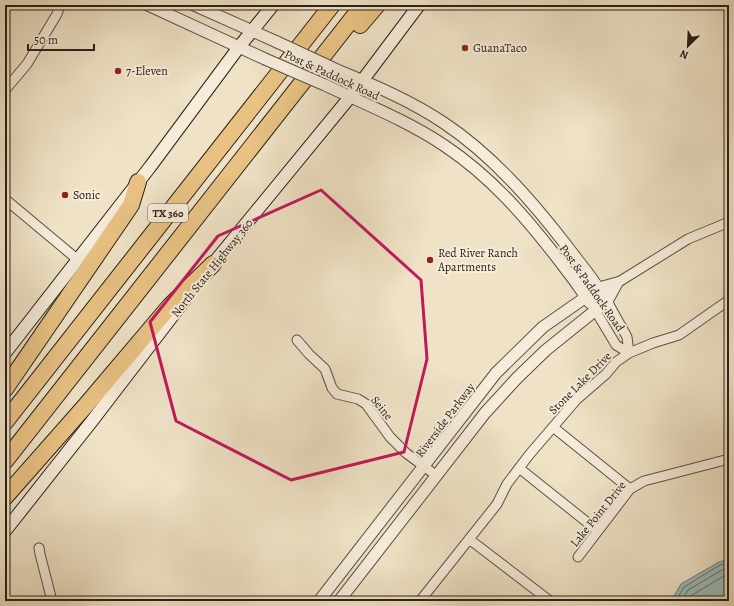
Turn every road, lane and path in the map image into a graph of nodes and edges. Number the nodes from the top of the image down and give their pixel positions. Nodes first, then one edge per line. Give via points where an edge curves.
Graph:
1 (60, 5) edge
2 (148, 5) edge
3 (194, 5) edge
4 (273, 5) edge
5 (332, 5) edge
6 (363, 5) edge
7 (377, 5) edge
8 (419, 5) edge
9 (252, 31) junction
10 (332, 46) junction
11 (239, 47) junction
12 (363, 81) junction
13 (5, 90) edge
14 (350, 97) junction
15 (496, 165) junction
16 (488, 180) junction
17 (138, 182) junction
18 (5, 199) edge
19 (729, 222) edge
20 (78, 260) junction
21 (213, 264) junction
22 (617, 283) junction
23 (599, 288) junction
24 (586, 297) junction
25 (729, 300) edge
26 (607, 302) junction
27 (595, 310) junction
28 (297, 340) dead end
29 (5, 353) edge
30 (629, 353) junction
31 (5, 389) edge
32 (5, 422) edge
33 (553, 427) junction
34 (729, 459) edge
35 (5, 461) edge
36 (425, 467) junction
37 (519, 468) junction
38 (437, 476) junction
39 (630, 489) junction
40 (5, 497) edge
41 (5, 531) edge
42 (598, 531) junction
43 (469, 539) junction
44 (40, 548) dead end
45 (578, 557) dead end
46 (52, 601) edge
47 (319, 601) edge
48 (339, 601) edge
49 (420, 601) edge
50 (550, 601) edge

1 - 13 street via 28,64
2 - 11 street, Post & Paddock Road
3 - 9 street, Post & Paddock Road
4 - 9 main road
5 - 32 highway, TX 360
6 - 10 highway, TX 360
7 - 10 highway via 350,36
8 - 12 main road, North State Highway 360
9 - 11 main road
9 - 12 street, Post & Paddock Road, bridge
10 - 35 highway, TX 360
11 - 14 street, Post & Paddock Road, bridge
11 - 17 main road
12 - 14 main road, North State Highway 360
12 - 15 street, Post & Paddock Road via 408,102 444,123
14 - 16 street, Post & Paddock Road via 422,132 445,146
14 - 21 main road, North State Highway 360
15 - 16 street
15 - 23 street, Post & Paddock Road via 522,192
16 - 24 street, Post & Paddock Road via 520,212
17 - 20 main road
17 - 31 highway via 131,205
18 - 20 street
19 - 22 street, Riverside Parkway via 688,239
20 - 29 main road
21 - 40 highway via 170,306
21 - 41 main road, North State Highway 360
22 - 23 street, Riverside Parkway
22 - 26 street
23 - 24 street, Riverside Parkway
23 - 26 street, Post & Paddock Road
24 - 27 street, Post & Paddock Road
24 - 36 street, Riverside Parkway via 543,327 496,373
25 - 30 street, Stone Lake Drive via 679,335
26 - 27 street
26 - 30 street, Post & Paddock Road via 627,337
27 - 30 street, Post & Paddock Road via 616,345
27 - 38 street via 546,350 517,378 485,413
28 - 36 street, Seine via 325,369 332,388 338,394 358,399 366,404 390,437
30 - 33 street, Stone Lake Drive via 577,399
33 - 37 street, Stone Lake Drive
33 - 39 street
34 - 39 street, Lake Point Drive via 644,481
36 - 38 street, Seine
36 - 47 street, Riverside Parkway
37 - 42 street
37 - 43 street, Stone Lake Drive via 497,504
38 - 48 street
39 - 42 street, Lake Point Drive
42 - 45 street, Lake Point Drive
43 - 49 street, Stone Lake Drive
43 - 50 street
44 - 46 street

